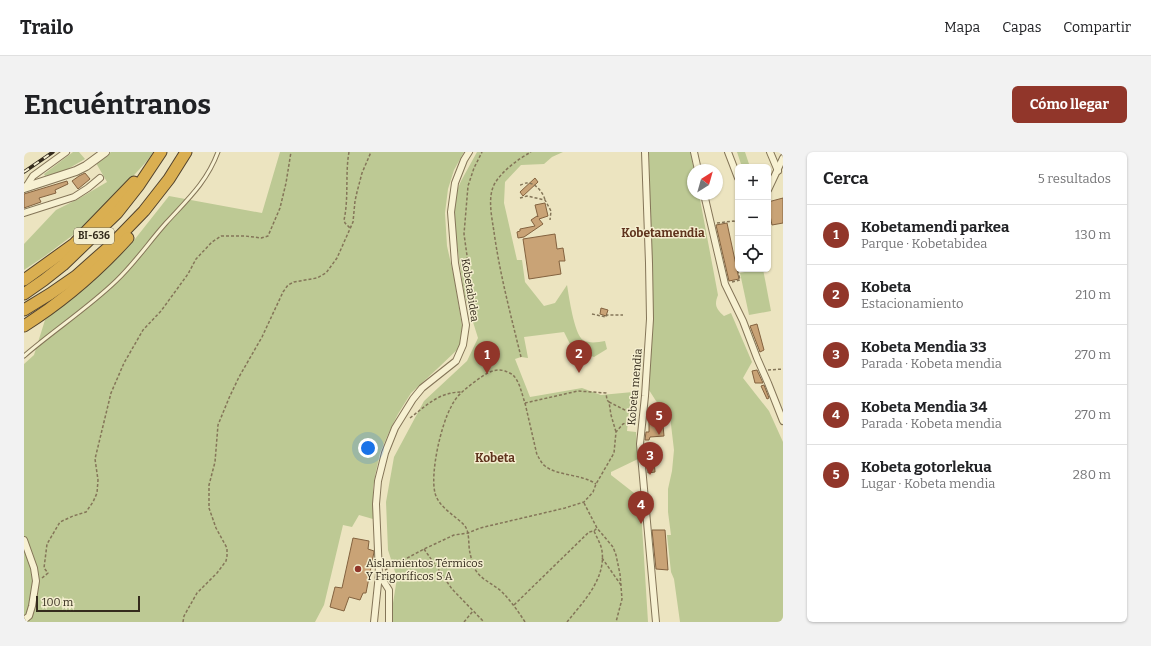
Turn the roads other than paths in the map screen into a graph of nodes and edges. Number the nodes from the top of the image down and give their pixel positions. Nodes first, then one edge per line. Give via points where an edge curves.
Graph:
1 (66, 152) edge
2 (105, 152) edge
3 (161, 152) edge
4 (186, 152) edge
5 (218, 152) edge
6 (469, 152) edge
7 (645, 152) edge
8 (694, 152) edge
9 (728, 152) edge
10 (770, 152) edge
11 (783, 158) edge
12 (697, 164) edge
13 (152, 166) junction
14 (735, 170) edge
15 (778, 171) junction
16 (100, 178) dead end
17 (771, 184) edge
18 (25, 187) edge
19 (157, 194) junction
20 (705, 200) edge
21 (24, 213) edge
22 (24, 280) edge
23 (24, 294) edge
24 (24, 310) edge
25 (24, 326) edge
26 (24, 356) edge
27 (783, 422) edge
28 (24, 540) edge
29 (379, 574) junction
30 (24, 620) edge
31 (374, 622) edge
32 (389, 622) edge
33 (656, 622) edge

1 - 18 street via 32,176
2 - 18 street via 76,171
3 - 13 highway, BI-636
4 - 19 highway, BI-636
5 - 26 lane via 198,188 117,280
6 - 29 street, Kobetabidea via 455,183 450,212 455,264 466,325 465,336 456,361 422,388 413,399 395,428 385,453 378,481 376,504
7 - 33 street, Kobeta mendia via 650,319 640,444
8 - 12 street
9 - 14 street
10 - 15 street
11 - 15 street
13 - 22 highway via 138,177 74,244
13 - 23 highway, BI-636 via 117,213 100,231 63,265
15 - 17 street
16 - 21 street via 74,197
19 - 24 highway, BI-636 via 120,236 76,276
19 - 25 highway via 147,216 115,253 39,317
20 - 27 street via 725,284 743,321
28 - 30 street via 36,581 29,616
29 - 31 street, Kobetabidea
29 - 32 street via 389,590

